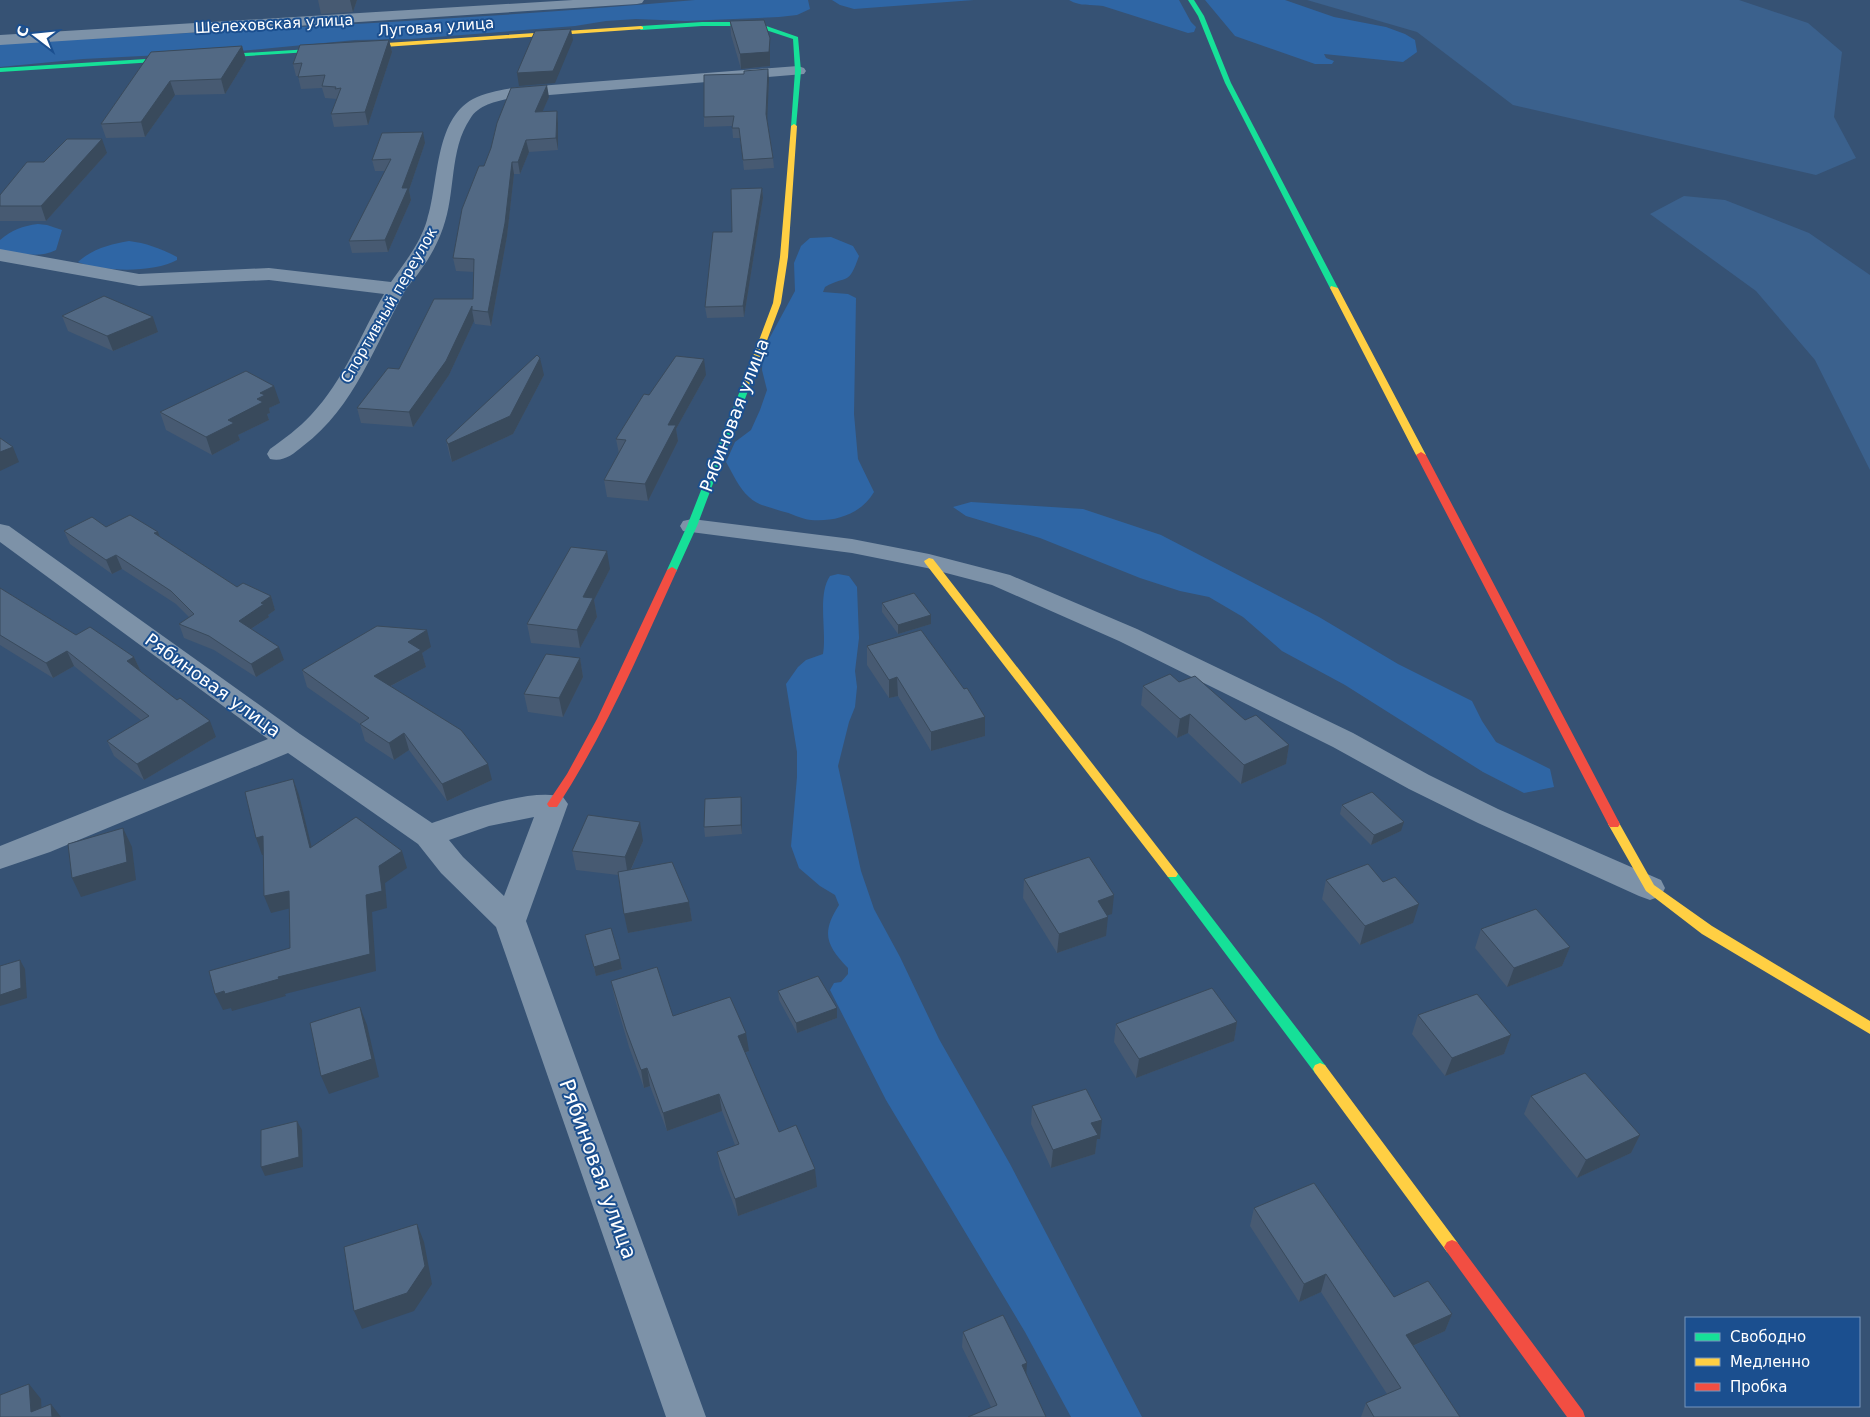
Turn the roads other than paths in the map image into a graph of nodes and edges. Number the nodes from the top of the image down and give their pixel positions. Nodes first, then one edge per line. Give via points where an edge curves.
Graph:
1 (638, 0) edge
2 (1192, 0) edge
3 (755, 24) joint
4 (0, 40) edge
5 (0, 70) edge
6 (798, 71) junction
7 (0, 255) edge
8 (396, 289) junction
9 (278, 454) dead end
10 (692, 526) junction
11 (0, 531) edge
12 (929, 561) junction
13 (290, 741) junction
14 (553, 804) junction
15 (429, 836) junction
16 (0, 858) edge
17 (1650, 888) junction
18 (510, 921) junction
19 (1870, 1028) edge
20 (686, 1417) edge
21 (1577, 1417) edge

1 - 4 street, Шелеховская улица
2 - 17 street via 1228,83 1592,786
3 - 5 street, Луговая улица via 686,25
3 - 6 street, Рябиновая улица via 796,38
6 - 8 street, Спортивный переулок via 519,92 478,103 463,116 454,131 443,198 431,235 414,266
6 - 10 street, Рябиновая улица via 780,295
7 - 8 street via 139,280 270,274
8 - 9 street, Спортивный переулок via 362,356 327,411 305,435
10 - 12 street via 852,546
10 - 14 street, Рябиновая улица via 604,718 575,772
11 - 13 street, Рябиновая улица
12 - 17 street via 1001,580 1128,635 1343,740 1488,816
12 - 21 street via 1256,982
13 - 15 street, Рябиновая улица
13 - 16 street
14 - 15 street via 493,814
14 - 18 street
15 - 18 street, Рябиновая улица via 452,866
17 - 19 street via 1706,930
18 - 20 street, Рябиновая улица

